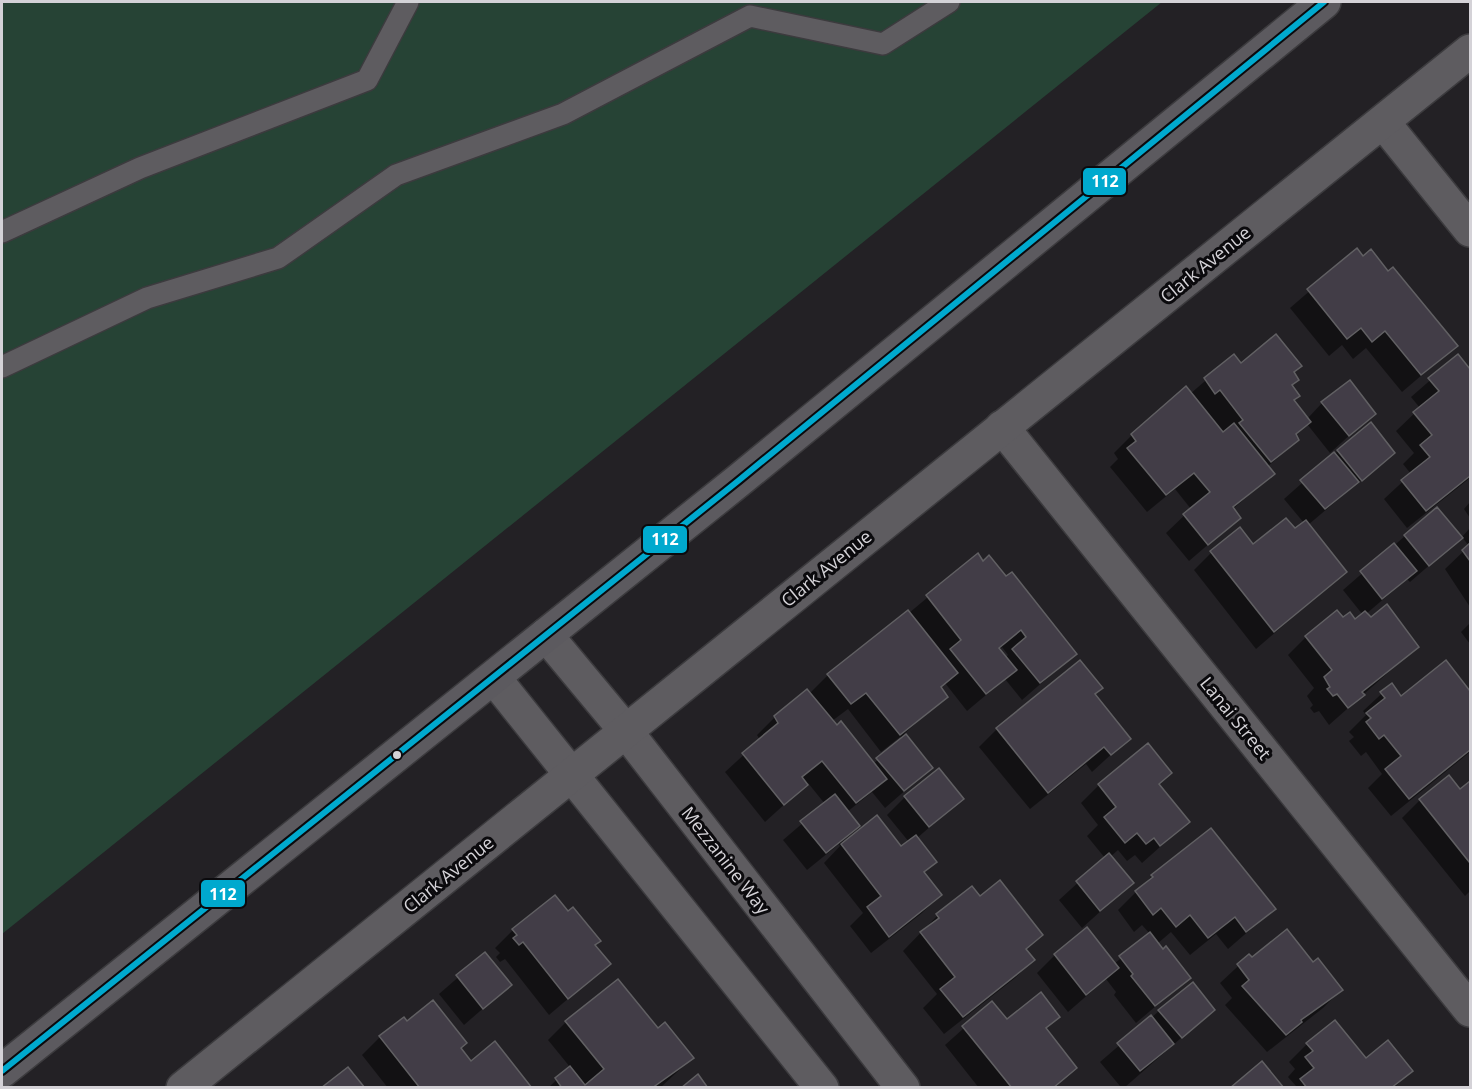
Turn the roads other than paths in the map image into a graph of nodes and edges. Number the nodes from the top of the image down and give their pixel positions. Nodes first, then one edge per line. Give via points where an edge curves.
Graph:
1 (408, 2) edge
2 (949, 2) edge
3 (1324, 2) edge
4 (1470, 51) edge
5 (1383, 122) junction
6 (1470, 230) edge
7 (2, 232) edge
8 (2, 367) edge
9 (1002, 427) junction
10 (546, 635) junction
11 (494, 678) junction
12 (625, 730) junction
13 (571, 774) junction
14 (1470, 1010) edge
15 (2, 1071) edge
16 (183, 1088) edge
17 (822, 1088) edge
18 (903, 1088) edge

1 - 7 lane via 367,80 140,168
2 - 8 lane via 883,44 750,16 563,114 396,175 278,258 147,298
3 - 10 main road
4 - 5 street, Clark Avenue
5 - 6 street
5 - 9 street, Clark Avenue
9 - 12 street, Clark Avenue
9 - 14 street, Lanai Street
10 - 11 main road
10 - 12 street, Mezzanine Way
11 - 13 street
11 - 15 main road
12 - 13 street, Clark Avenue
12 - 18 street, Mezzanine Way
13 - 16 street, Clark Avenue
13 - 17 street

